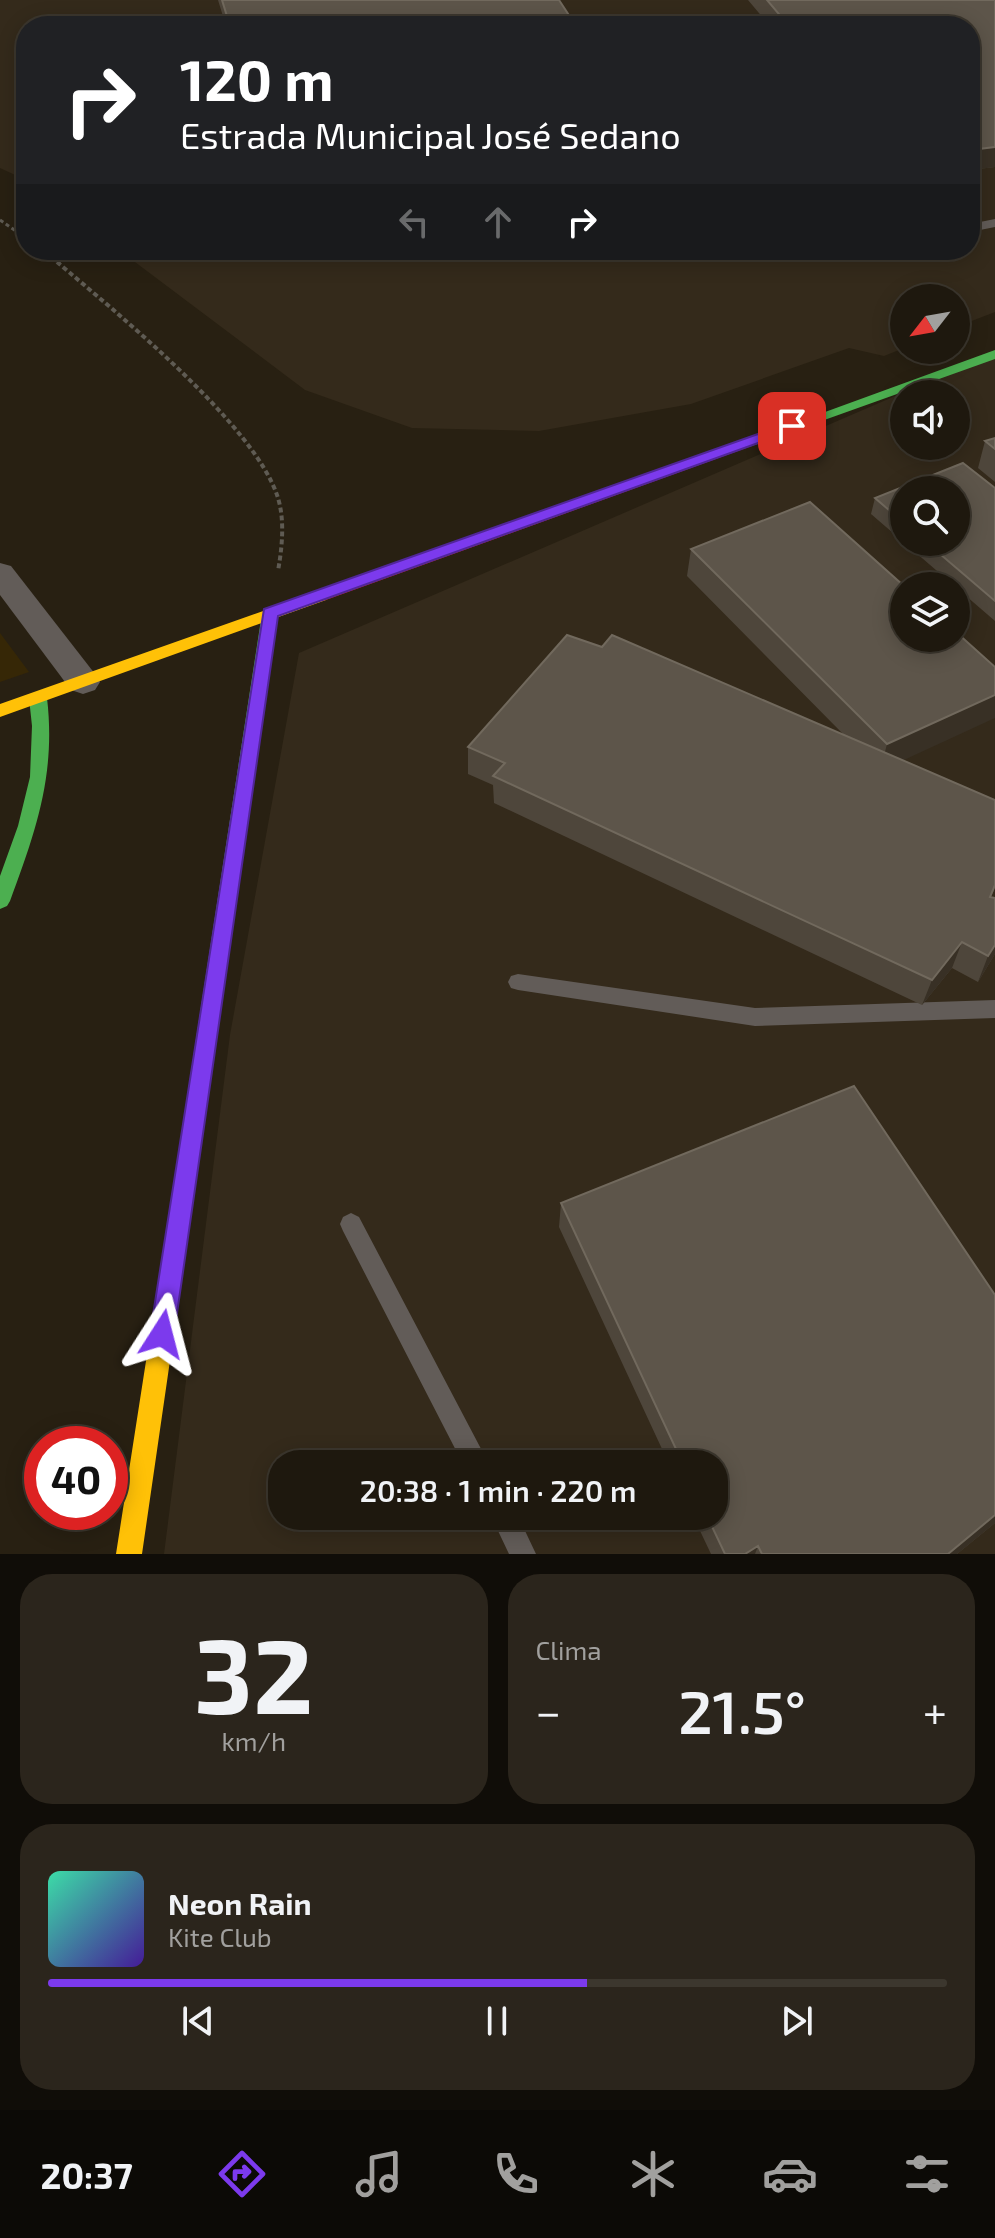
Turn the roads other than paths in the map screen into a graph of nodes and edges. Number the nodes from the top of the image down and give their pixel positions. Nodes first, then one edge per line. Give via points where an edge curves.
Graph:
1 (995, 354) edge
2 (0, 573) edge
3 (270, 613) junction
4 (83, 682) junction
5 (38, 698) junction
6 (0, 711) edge
7 (0, 901) edge
8 (518, 982) dead end
9 (995, 1009) edge
10 (351, 1224) dead end
11 (469, 1450) edge
12 (511, 1530) edge
13 (129, 1554) edge
14 (523, 1554) edge

1 - 3 street
2 - 4 street
3 - 4 street
3 - 13 street
4 - 5 street
5 - 6 street
5 - 7 street via 46,730 38,803
8 - 9 lane via 755,1017
10 - 11 lane
12 - 14 lane

